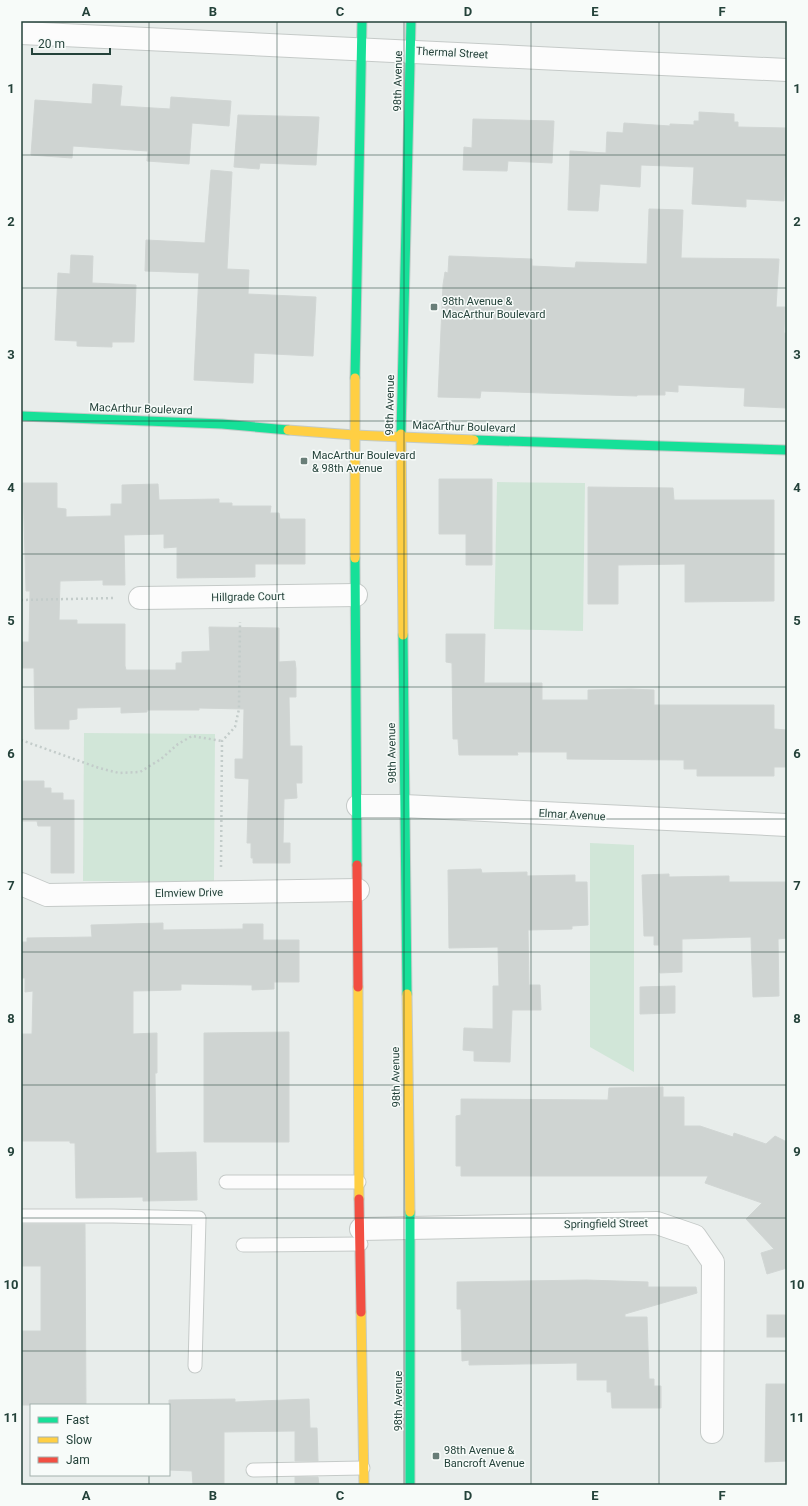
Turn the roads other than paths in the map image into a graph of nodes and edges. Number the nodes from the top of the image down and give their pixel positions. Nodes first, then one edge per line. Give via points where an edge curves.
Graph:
1 (362, 21) edge
2 (411, 21) edge
3 (21, 33) edge
4 (361, 49) junction
5 (410, 51) junction
6 (787, 70) edge
7 (21, 416) edge
8 (354, 435) junction
9 (401, 437) junction
10 (787, 450) edge
11 (356, 595) junction
12 (140, 598) road end
13 (358, 806) junction
14 (404, 806) junction
15 (787, 825) edge
16 (21, 884) edge
17 (358, 890) junction
18 (226, 1182) dead end
19 (359, 1182) junction
20 (21, 1216) edge
21 (410, 1229) junction
22 (361, 1236) junction
23 (243, 1245) dead end
24 (195, 1366) dead end
25 (712, 1432) dead end
26 (363, 1468) junction
27 (253, 1470) dead end
28 (364, 1485) edge
29 (410, 1485) edge

1 - 4 main road
2 - 5 main road, 98th Avenue
3 - 4 street, Thermal Street
4 - 5 street, Thermal Street
4 - 8 main road
5 - 6 street, Thermal Street
5 - 9 main road, 98th Avenue
7 - 8 main road, MacArthur Boulevard via 222,424
8 - 9 main road, MacArthur Boulevard
8 - 11 main road
9 - 10 main road, MacArthur Boulevard
9 - 14 main road, 98th Avenue
11 - 12 street, Hillgrade Court
11 - 13 main road
13 - 14 street, Elmar Avenue
13 - 17 main road
14 - 15 street, Elmar Avenue
14 - 21 main road, 98th Avenue
16 - 17 street, Elmview Drive via 47,894
17 - 19 main road
18 - 19 lane
19 - 22 main road
20 - 24 lane via 199,1218
21 - 22 street, Springfield Street
21 - 25 street, Springfield Street via 657,1223 695,1236 712,1262
21 - 29 main road, 98th Avenue
22 - 23 lane
22 - 26 main road
26 - 27 lane
26 - 28 main road

